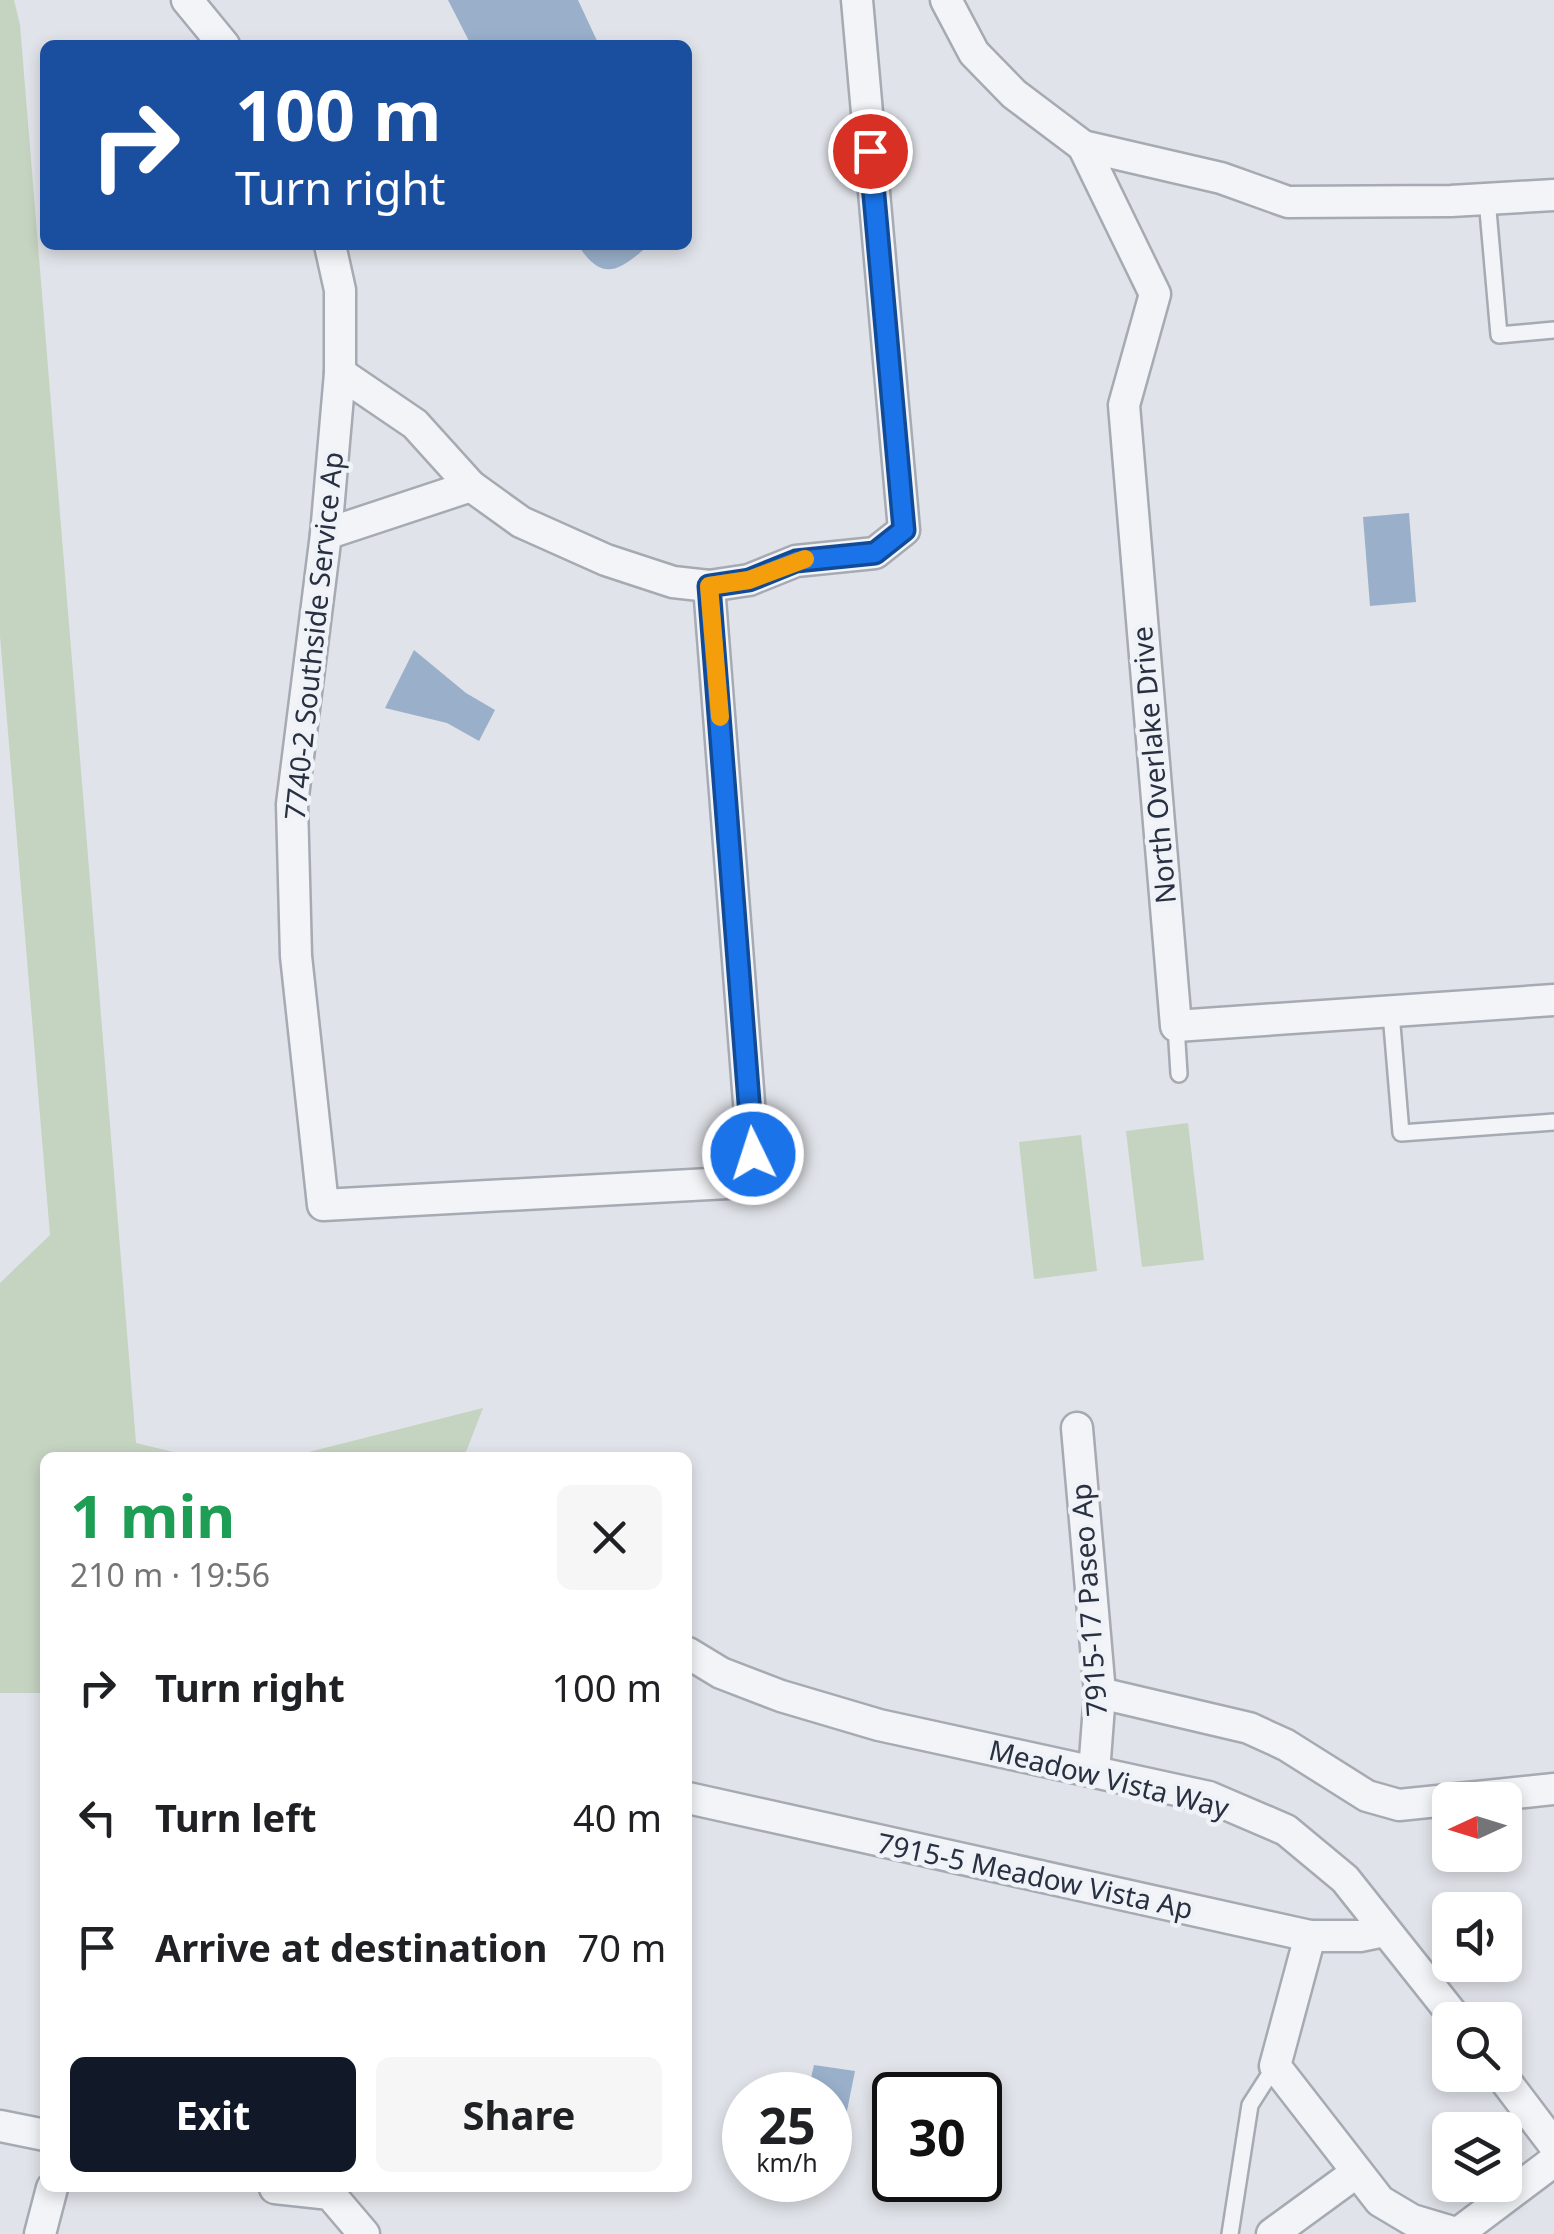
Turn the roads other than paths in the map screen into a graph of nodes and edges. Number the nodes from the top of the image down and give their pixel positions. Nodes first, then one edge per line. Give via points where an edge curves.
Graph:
1 (187, 0) edge
2 (857, 0) edge
3 (946, 0) edge
4 (220, 40) edge
5 (1083, 146) junction
6 (1554, 195) edge
7 (1487, 199) junction
8 (331, 250) edge
9 (1554, 330) edge
10 (340, 373) junction
11 (471, 486) junction
12 (326, 534) junction
13 (709, 586) junction
14 (1554, 1000) edge
15 (1392, 1014) junction
16 (1176, 1026) junction
17 (1179, 1074) dead end
18 (1554, 1122) edge
19 (1078, 1428) dead end
20 (692, 1656) edge
21 (1100, 1693) junction
22 (1094, 1772) junction
23 (1554, 1789) edge
24 (692, 1799) edge
25 (1384, 1931) junction
26 (1310, 1936) junction
27 (1442, 2002) edge
28 (1275, 2066) junction
29 (1514, 2092) edge
30 (0, 2126) edge
31 (40, 2134) edge
32 (1554, 2145) edge
33 (1554, 2161) edge
34 (1357, 2172) junction
35 (51, 2192) edge
36 (332, 2192) edge
37 (40, 2234) edge
38 (364, 2234) edge
39 (1230, 2234) edge
40 (1272, 2234) edge
41 (1458, 2234) edge

1 - 4 street
2 - 13 street via 904,530 875,553 796,561 749,580
3 - 5 street via 974,53 1014,94
5 - 7 street via 1221,178 1288,202
5 - 16 street, North Overlake Drive via 1155,294 1124,404
6 - 7 street
7 - 9 lane via 1500,335
8 - 10 street, 7740-2 Southside Service Ap via 340,290
10 - 11 street via 415,424
10 - 12 street, 7740-2 Southside Service Ap
11 - 12 street
11 - 13 street via 555,540 673,582
12 - 13 street, 7740-2 Southside Service Ap via 292,804 296,956 323,1205 728,1183 753,1154
14 - 15 street
15 - 16 street
15 - 18 lane via 1401,1133
16 - 17 lane
19 - 21 street, 7915-17 Paseo Ap
20 - 22 street, Meadow Vista Way via 721,1674 879,1725
21 - 22 street, 7915-17 Paseo Ap
21 - 23 street via 1249,1728 1367,1796 1399,1805
22 - 25 street, Meadow Vista Way via 1209,1797 1286,1830 1345,1879
24 - 26 street, 7915-5 Meadow Vista Ap
25 - 26 street, 7915-5 Meadow Vista Ap
25 - 27 street, Meadow Vista Way
26 - 28 street
28 - 34 street
28 - 39 lane via 1250,2105
29 - 32 street
30 - 31 street
33 - 41 street
34 - 40 street
34 - 41 street via 1380,2201 1412,2220
35 - 37 street
36 - 38 street

